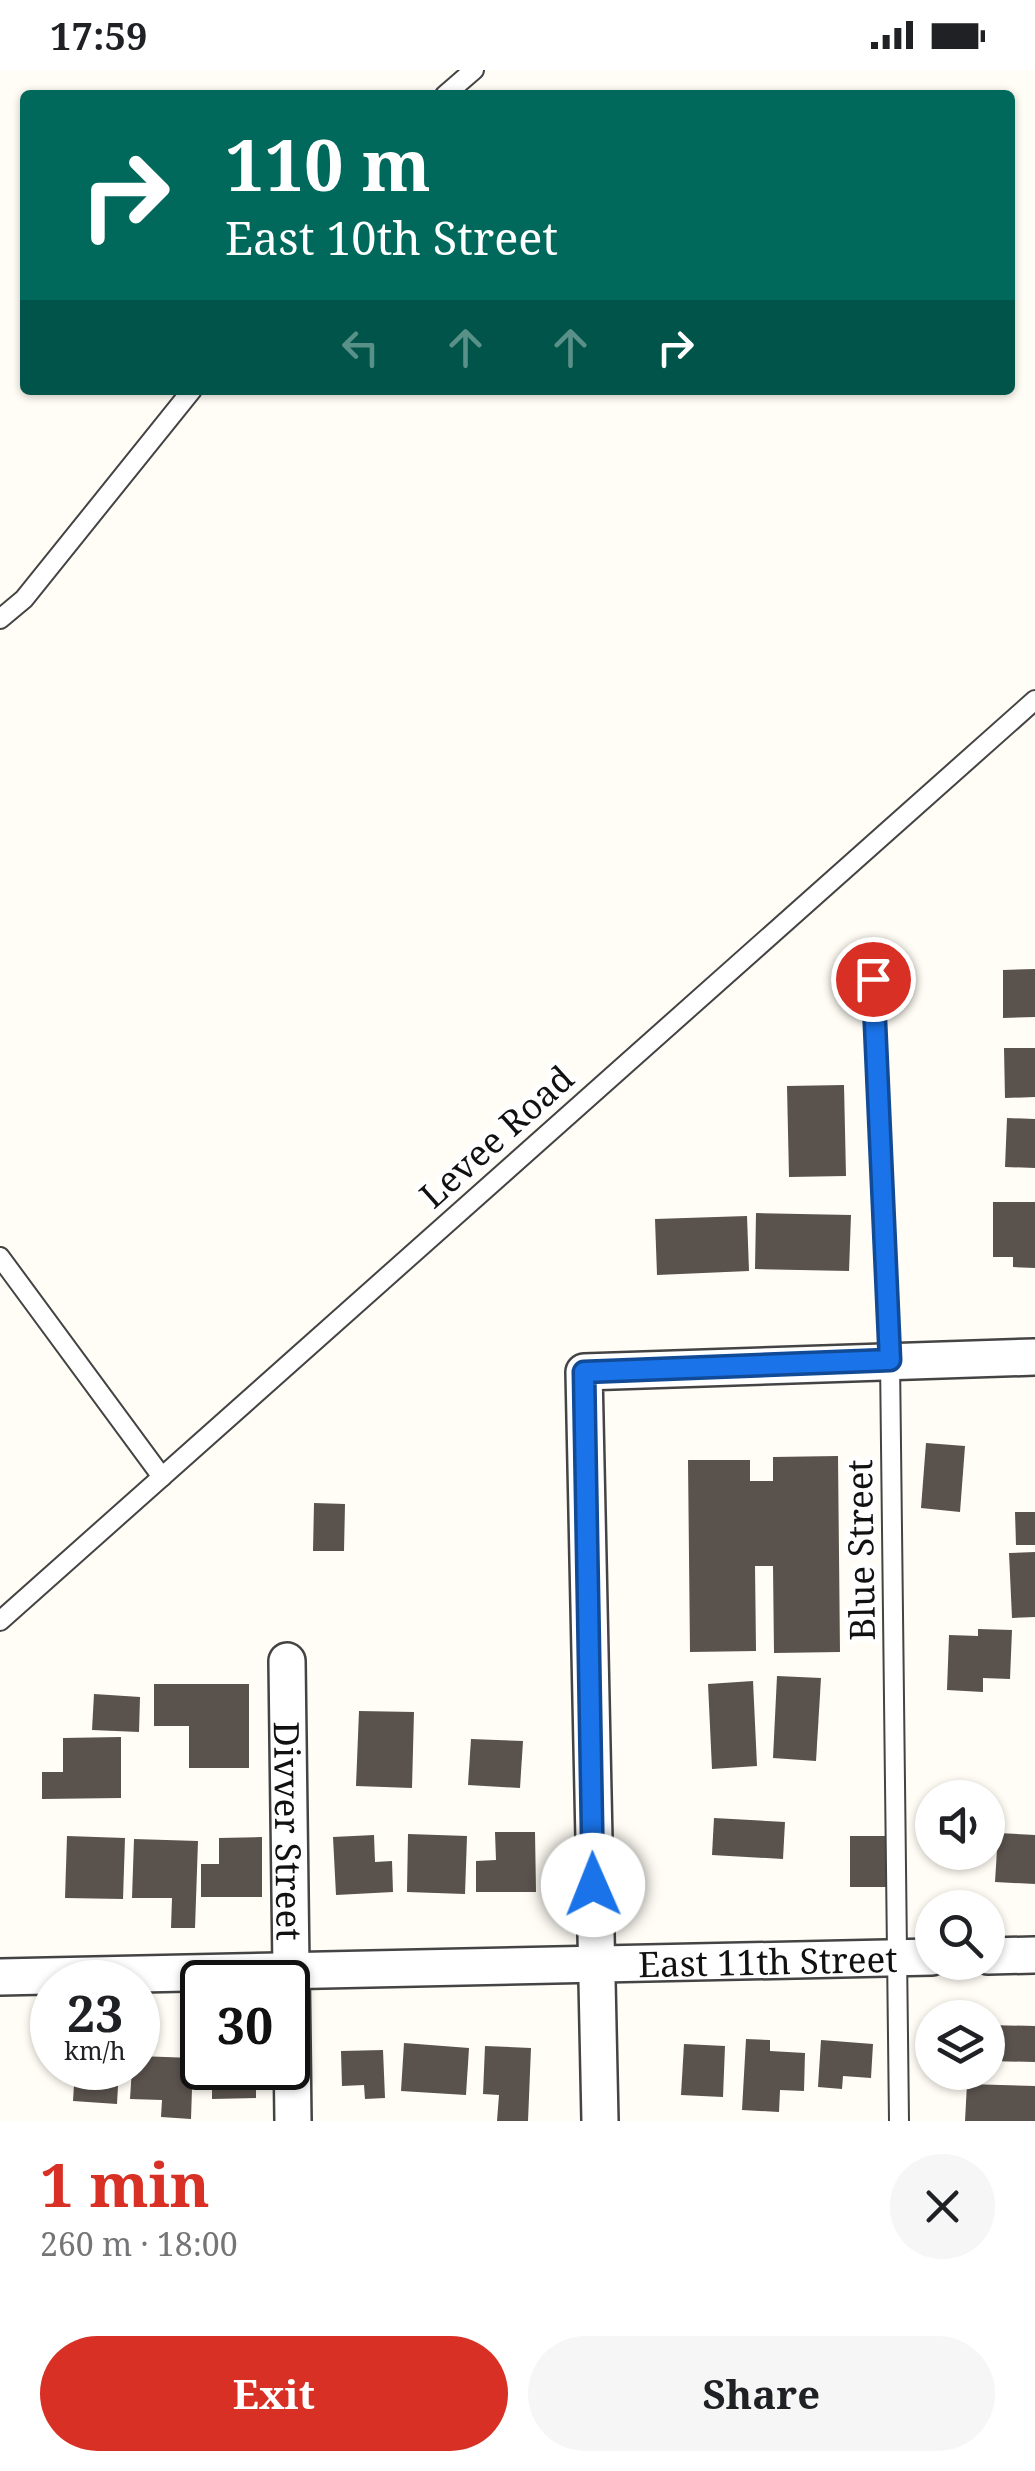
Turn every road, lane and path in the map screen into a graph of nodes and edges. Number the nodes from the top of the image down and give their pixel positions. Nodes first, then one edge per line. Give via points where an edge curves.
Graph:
1 (474, 70) edge
2 (451, 90) edge
3 (188, 395) edge
4 (0, 619) edge
5 (1035, 700) edge
6 (873, 979) dead end
7 (0, 1256) edge
8 (1035, 1357) edge
9 (890, 1360) junction
10 (162, 1476) junction
11 (0, 1621) edge
12 (287, 1662) dead end
13 (915, 1935) edge
14 (1035, 1955) edge
15 (1005, 1956) edge
16 (915, 1958) edge
17 (289, 1960) edge
18 (595, 1964) junction
19 (915, 1968) edge
20 (310, 1971) edge
21 (180, 1973) edge
22 (0, 1977) edge
23 (292, 2090) edge
24 (293, 2121) edge
25 (600, 2121) edge
26 (899, 2121) edge

1 - 2 lane
3 - 4 lane via 24,599
5 - 10 lane, Levee Road
6 - 9 lane, Blue Street
7 - 10 lane
8 - 9 street
9 - 13 lane, Blue Street
9 - 18 street via 584,1372
10 - 11 lane, Levee Road
12 - 17 street, Divver Street
14 - 15 street
16 - 18 street, East 11th Street
18 - 20 street, East 11th Street
18 - 25 street
19 - 26 lane, Blue Street
21 - 22 street, East 11th Street
23 - 24 street, Divver Street

